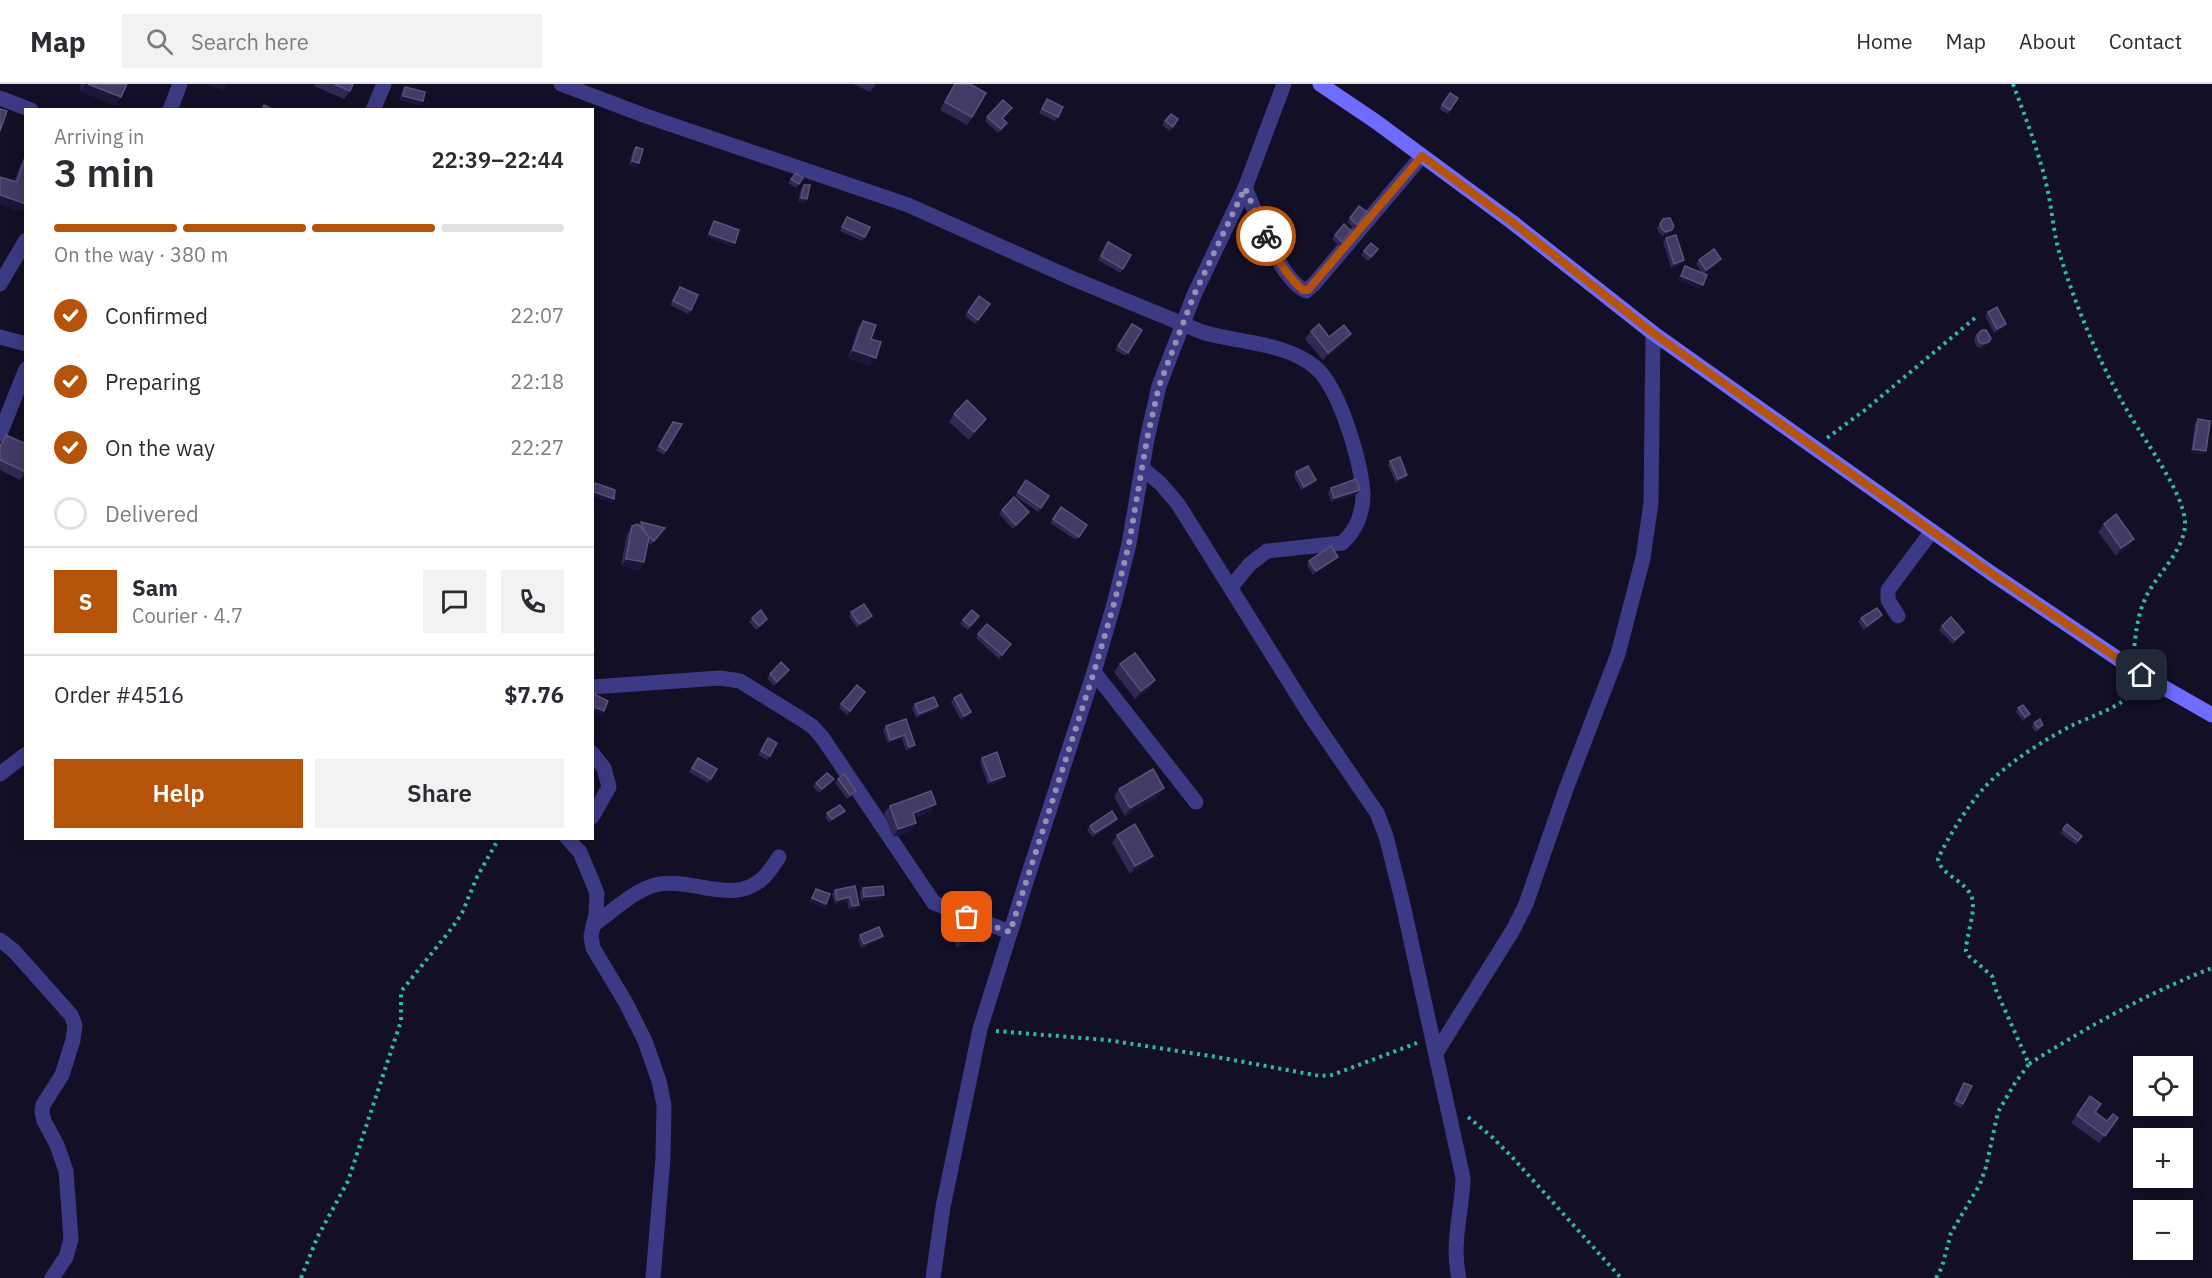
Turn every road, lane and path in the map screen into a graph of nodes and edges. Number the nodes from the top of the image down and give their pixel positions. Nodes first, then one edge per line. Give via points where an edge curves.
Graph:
1 (180, 84) edge
2 (384, 84) edge
3 (561, 84) edge
4 (1284, 84) edge
5 (1320, 84) edge
6 (2013, 84) edge
7 (0, 98) edge
8 (26, 108) edge
9 (171, 108) edge
10 (374, 108) edge
11 (1422, 156) junction
12 (1245, 188) junction
13 (24, 243) edge
14 (0, 284) edge
15 (1975, 318) dead end
16 (1183, 322) junction
17 (1653, 333) junction
18 (0, 337) edge
19 (24, 343) edge
20 (24, 374) edge
21 (0, 434) edge
22 (1815, 447) junction
23 (1142, 468) junction
24 (1932, 531) junction
25 (1231, 587) junction
26 (1898, 616) dead end
27 (1094, 672) junction
28 (2137, 672) junction
29 (594, 687) edge
30 (2212, 715) edge
31 (24, 756) edge
32 (594, 756) edge
33 (0, 774) edge
34 (1196, 802) dead end
35 (594, 813) edge
36 (498, 840) edge
37 (574, 841) edge
38 (779, 857) dead end
39 (593, 925) junction
40 (1010, 932) junction
41 (0, 940) edge
42 (2212, 968) edge
43 (980, 1029) junction
44 (1431, 1037) junction
45 (1436, 1053) junction
46 (2029, 1064) junction
47 (1446, 1100) junction
48 (52, 1278) edge
49 (301, 1278) edge
50 (653, 1278) edge
51 (933, 1278) edge
52 (1459, 1278) edge
53 (1620, 1278) edge
54 (1936, 1278) edge

1 - 9 street
2 - 10 street
3 - 16 street via 908,205
4 - 12 street
5 - 11 street
6 - 28 path via 2046,182 2059,252 2072,288 2121,402 2174,491 2184,518 2181,543 2146,596 2138,618
7 - 8 street
11 - 12 street via 1306,291 1274,255
11 - 17 street
12 - 16 street
13 - 14 street
15 - 22 path
16 - 23 street via 1154,403
16 - 25 street via 1220,337 1275,348 1315,367 1340,404 1363,494 1357,524 1342,543 1267,551
17 - 22 street
17 - 45 street via 1651,503 1643,558 1618,654 1526,904
18 - 19 street
20 - 21 street
22 - 24 street
23 - 25 street via 1178,504
23 - 27 street via 1129,544
24 - 26 street via 1888,590 1888,600
24 - 28 street
25 - 44 street via 1310,715 1377,813 1402,900
27 - 34 street
27 - 40 street
28 - 30 street
28 - 46 path via 2135,690 2124,700 2063,730 1997,775 1967,810 1938,859 1939,865 1972,898 1966,951 1992,976
29 - 40 street via 720,678 740,681 813,727 822,737 934,903
31 - 33 street
32 - 35 street via 604,768 609,787
36 - 49 path via 452,928 403,989 401,1021 348,1182 321,1230
37 - 39 street via 597,893
38 - 39 street via 764,878 742,890 680,883 653,886
39 - 50 street via 593,948 645,1041 664,1105
40 - 43 street
41 - 48 street via 64,1007 75,1025 62,1074 42,1112 66,1171 71,1239 66,1257
42 - 46 path via 2109,1017
43 - 44 path via 1107,1040 1320,1076 1332,1075
43 - 51 street via 943,1207
44 - 45 street
45 - 47 street
46 - 54 path via 1998,1112 1980,1184 1951,1233
47 - 52 street via 1462,1178 1455,1238
47 - 53 path via 1513,1158

